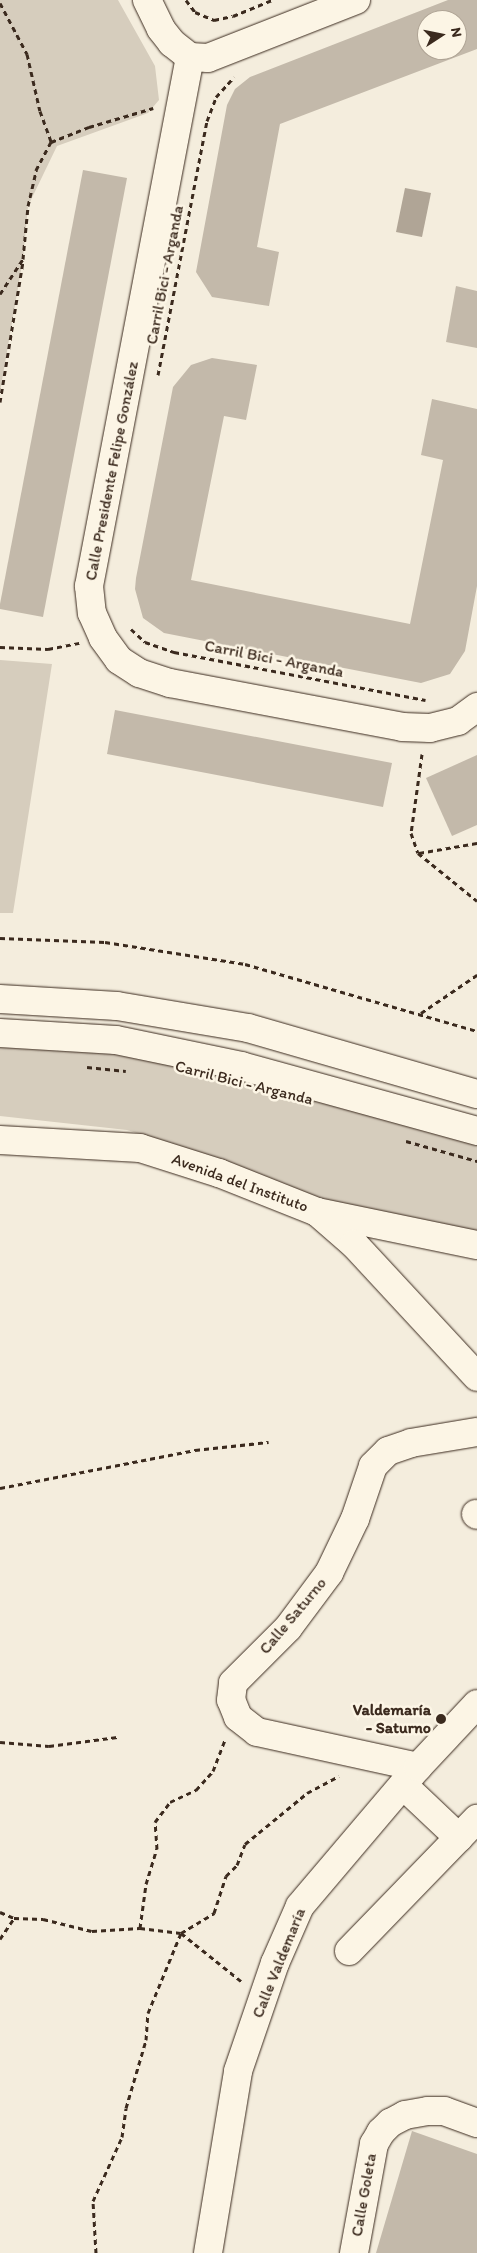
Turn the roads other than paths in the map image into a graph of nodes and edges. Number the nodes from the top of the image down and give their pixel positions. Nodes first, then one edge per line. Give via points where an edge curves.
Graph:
1 (147, 0) edge
2 (356, 0) edge
3 (190, 56) junction
4 (477, 708) edge
5 (0, 999) edge
6 (0, 1033) edge
7 (477, 1094) edge
8 (477, 1131) edge
9 (0, 1140) edge
10 (317, 1212) junction
11 (477, 1245) edge
12 (477, 1377) edge
13 (477, 1432) edge
14 (477, 1704) edge
15 (411, 1776) junction
16 (468, 1829) edge
17 (349, 1951) dead end
18 (477, 2123) edge
19 (208, 2253) edge
20 (354, 2253) edge

1 - 3 street via 161,30
2 - 3 street via 208,58
3 - 4 street, Calle Presidente Felipe González via 89,586 92,613 103,638 119,660 139,673 170,683 402,727 430,728 458,721
5 - 7 street via 117,1006 248,1028
6 - 8 street via 116,1040 231,1064
9 - 10 street, Avenida del Instituto via 140,1148 219,1173
10 - 11 street, Avenida del Instituto
10 - 12 street via 354,1244
13 - 15 street, Calle Saturno via 412,1443 388,1451 372,1466 355,1519 329,1573 288,1628 233,1683 231,1700 238,1717 257,1732 370,1758
14 - 15 street, Calle Valdemaría
15 - 16 street
15 - 19 street, Calle Valdemaría via 300,1906 275,1963 238,2071 212,2211
16 - 17 street
18 - 20 street, Calle Goleta via 444,2111 405,2115 390,2122 374,2144

